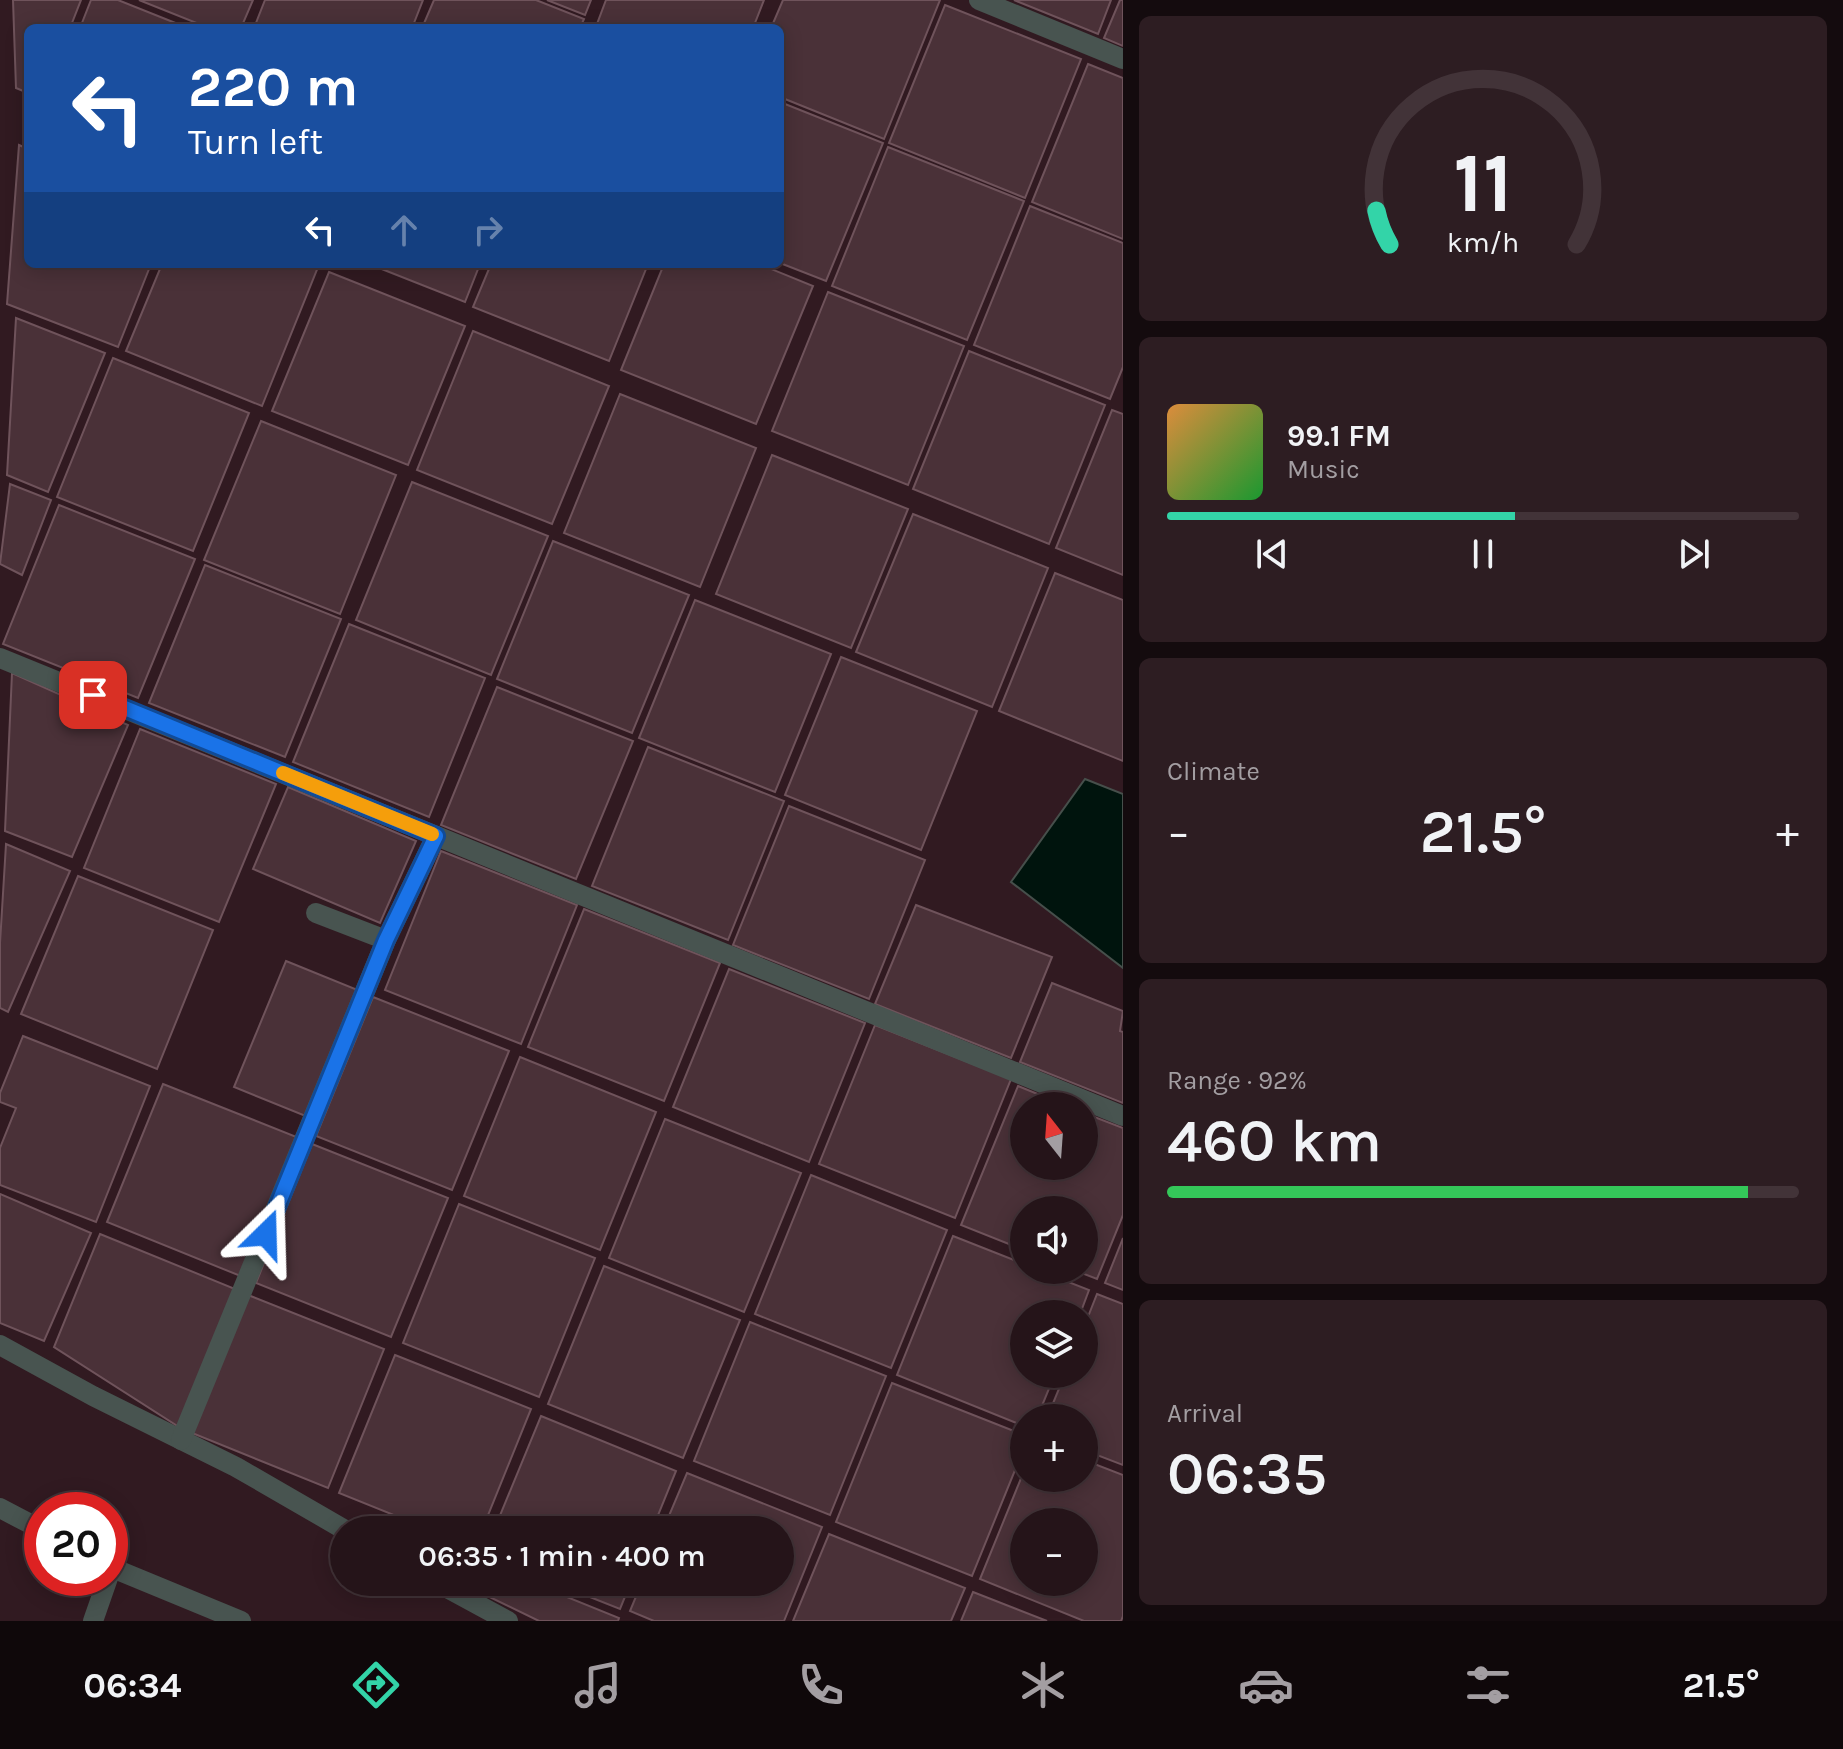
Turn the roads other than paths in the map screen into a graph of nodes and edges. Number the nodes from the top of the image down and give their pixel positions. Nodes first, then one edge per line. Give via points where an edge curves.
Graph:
1 (979, 0) edge
2 (1123, 59) edge
3 (0, 658) edge
4 (436, 836) junction
5 (316, 913) dead end
6 (386, 940) junction
7 (1123, 1116) edge
8 (0, 1345) edge
9 (181, 1440) junction
10 (0, 1508) edge
11 (24, 1521) edge
12 (330, 1521) edge
13 (128, 1578) edge
14 (102, 1596) edge
15 (462, 1596) edge
16 (93, 1621) edge
17 (241, 1621) edge
18 (508, 1621) edge

1 - 2 lane
3 - 4 lane
4 - 6 lane
4 - 7 lane
5 - 6 lane
6 - 9 lane
8 - 9 lane
9 - 12 lane
10 - 11 lane
13 - 17 lane
14 - 16 lane
15 - 18 lane

